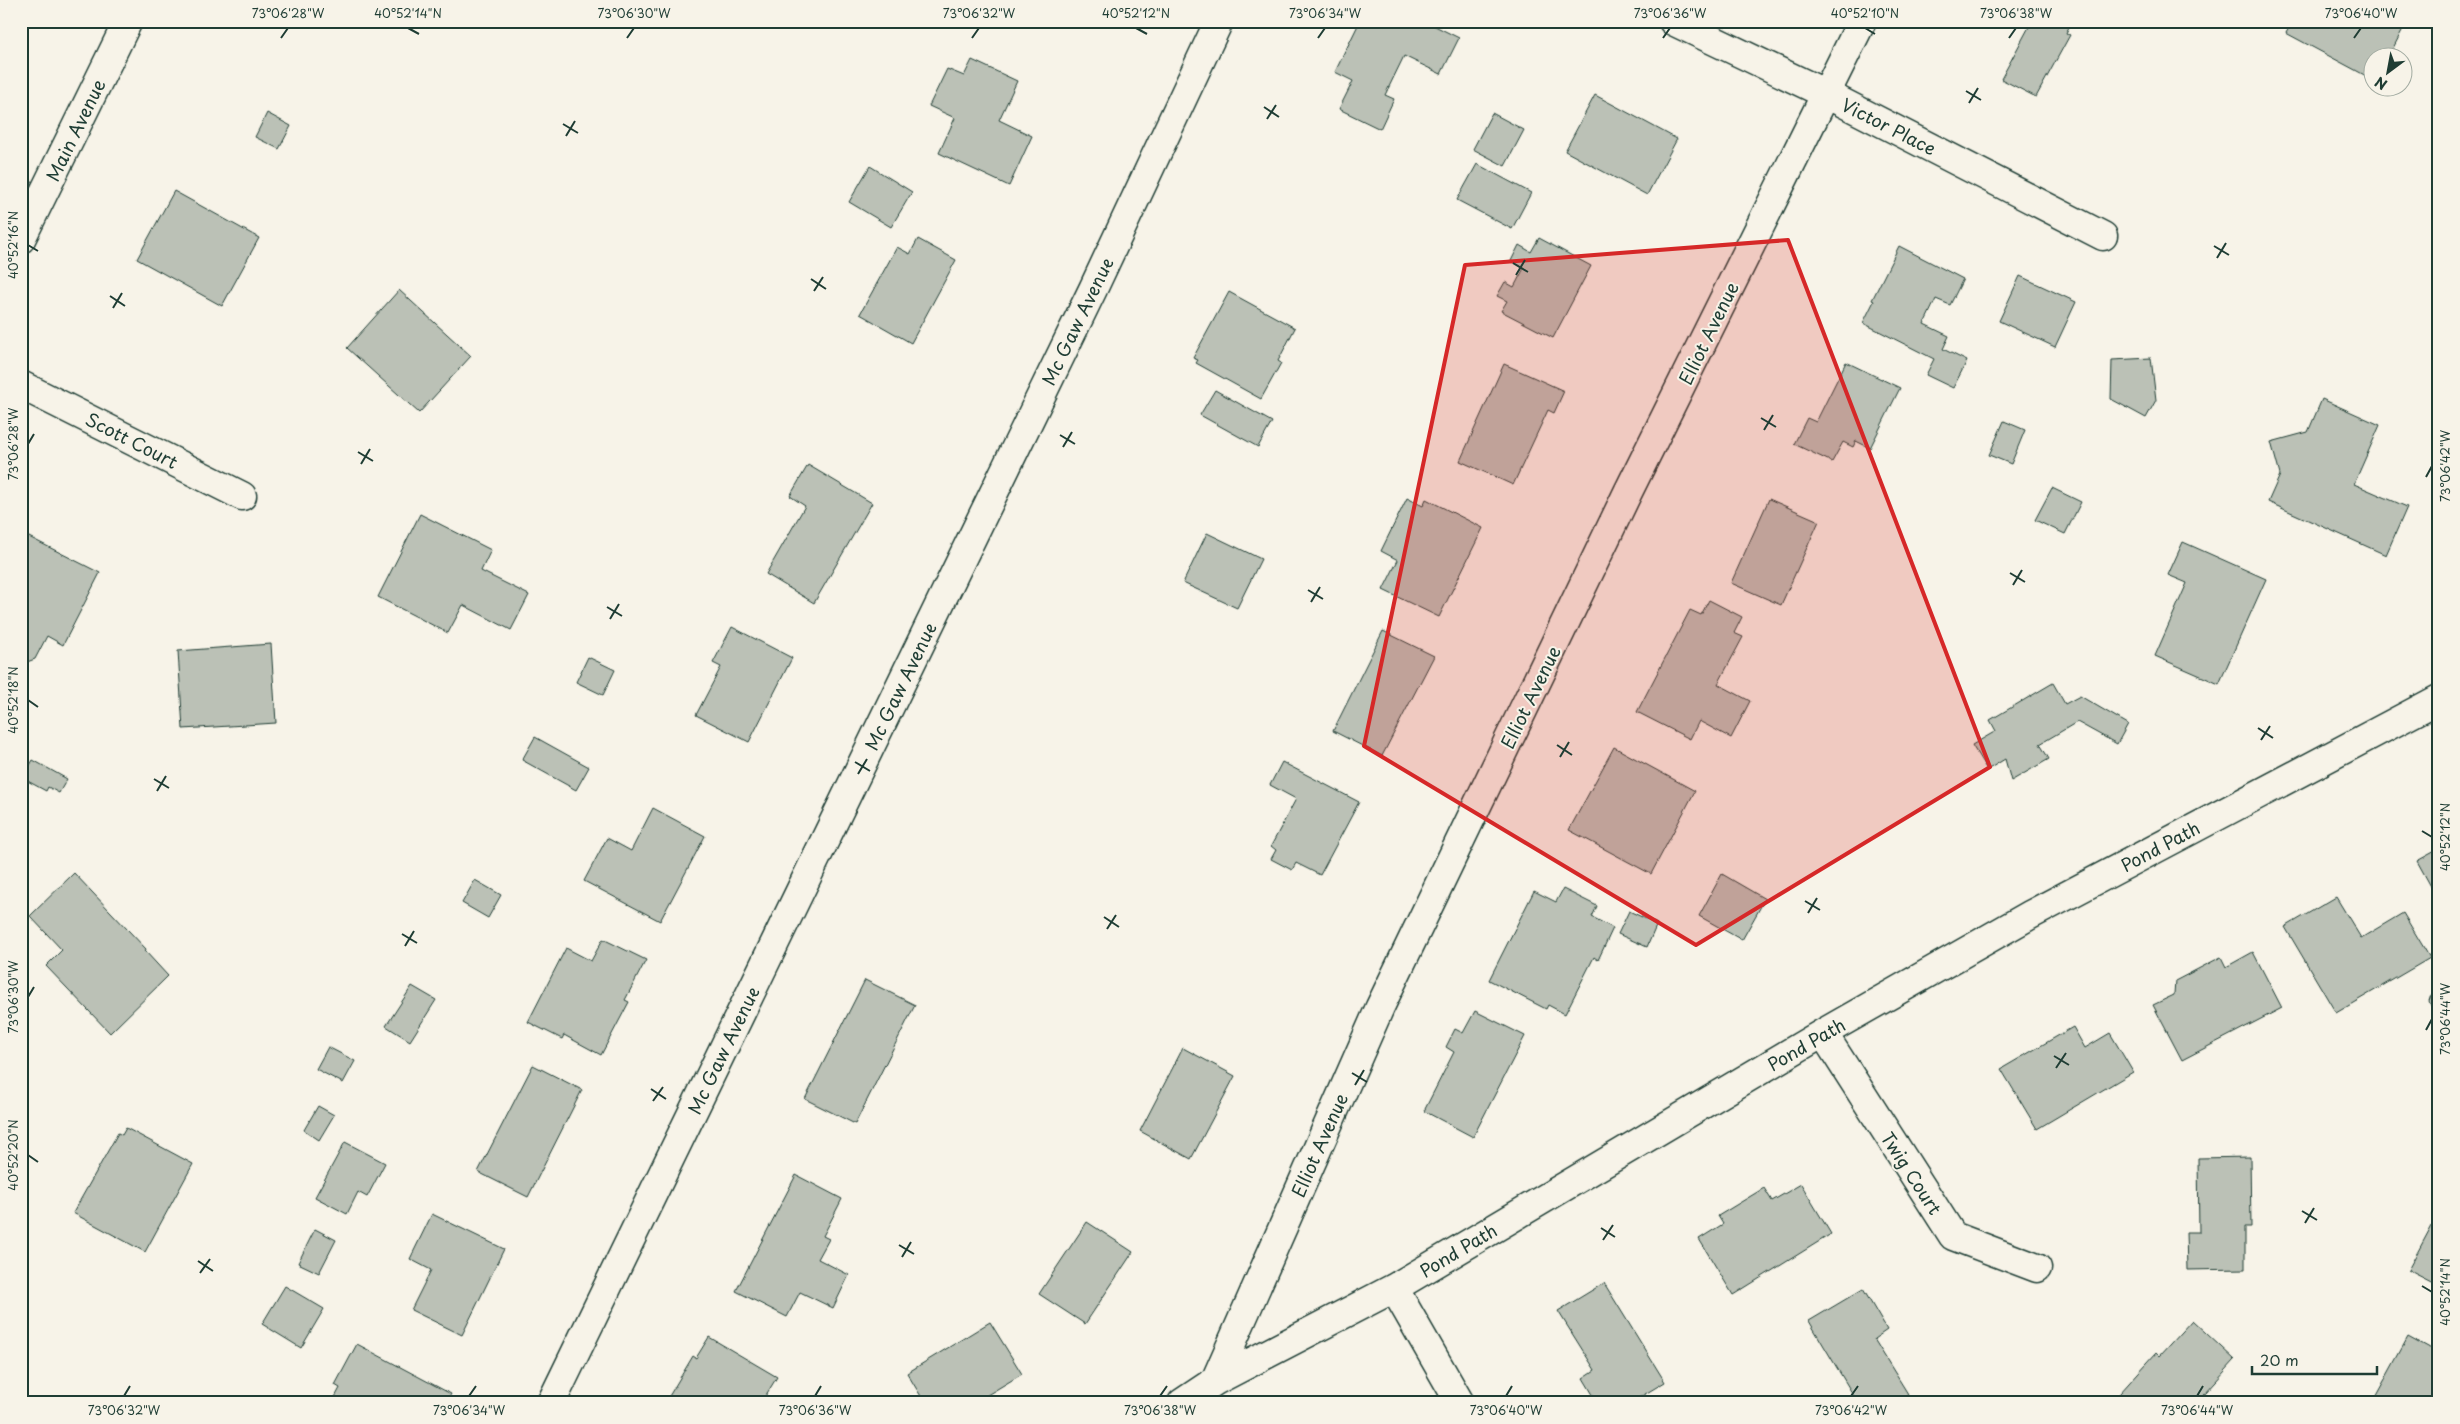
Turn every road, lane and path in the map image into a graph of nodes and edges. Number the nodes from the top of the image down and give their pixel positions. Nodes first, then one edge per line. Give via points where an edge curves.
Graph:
1 (128, 21) edge
2 (1219, 21) edge
3 (1673, 21) edge
4 (1862, 21) edge
5 (1826, 94) junction
6 (2103, 236) dead end
7 (21, 239) edge
8 (21, 385) edge
9 (242, 496) dead end
10 (2439, 699) edge
11 (1823, 1033) junction
12 (2037, 1268) dead end
13 (1394, 1288) junction
14 (1215, 1381) junction
15 (551, 1403) edge
16 (1182, 1403) edge
17 (1460, 1403) edge

1 - 7 street, Main Avenue
2 - 15 street, Mc Gaw Avenue via 1093,288
3 - 5 street, Victor Place
4 - 5 street, Elliot Avenue
5 - 6 street, Victor Place
5 - 14 street, Elliot Avenue via 1628,492 1380,1007
8 - 9 street, Scott Court
10 - 11 street, Pond Path via 2030,915
11 - 12 street, Twig Court via 1953,1236
11 - 13 street, Pond Path
13 - 14 street, Pond Path
13 - 17 street
14 - 16 street, Pond Path

